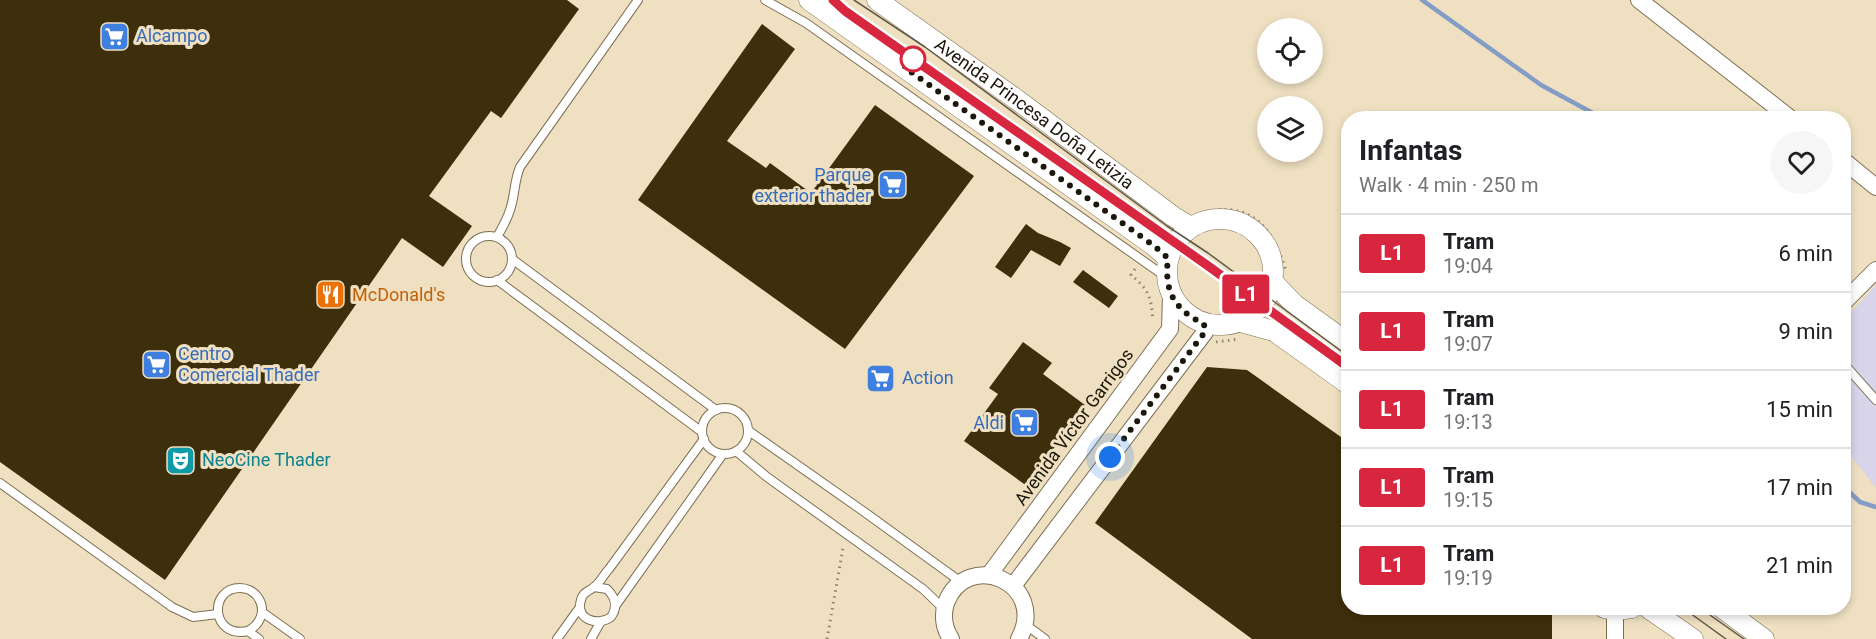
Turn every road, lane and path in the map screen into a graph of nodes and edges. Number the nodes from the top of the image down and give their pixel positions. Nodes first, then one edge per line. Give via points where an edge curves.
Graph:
1 (638, 0) edge
2 (765, 0) edge
3 (808, 0) edge
4 (877, 0) edge
5 (1639, 0) edge
6 (1781, 111) edge
7 (1851, 167) edge
8 (1876, 188) edge
9 (1195, 220) junction
10 (497, 237) junction
11 (512, 260) junction
12 (1876, 270) edge
13 (1168, 276) junction
14 (1280, 278) junction
15 (497, 280) junction
16 (1851, 295) edge
17 (1204, 324) junction
18 (1240, 330) junction
19 (1341, 338) edge
20 (1209, 348) dead end
21 (1851, 372) edge
22 (1341, 379) edge
23 (1876, 400) edge
24 (716, 410) junction
25 (749, 431) junction
26 (703, 436) junction
27 (735, 451) junction
28 (723, 454) junction
29 (0, 483) edge
30 (852, 554) dead end
31 (989, 575) junction
32 (961, 582) junction
33 (1013, 585) junction
34 (594, 587) junction
35 (616, 605) junction
36 (580, 607) junction
37 (944, 609) junction
38 (262, 612) junction
39 (218, 614) junction
40 (1617, 615) edge
41 (1658, 615) edge
42 (1731, 615) edge
43 (600, 623) junction
44 (248, 631) junction
45 (1022, 632) edge
46 (259, 639) edge
47 (300, 639) edge
48 (557, 639) edge
49 (591, 639) edge
50 (827, 639) edge
51 (951, 639) edge
52 (1045, 639) edge
53 (1615, 639) edge
54 (1693, 639) edge
55 (1764, 639) edge

1 - 10 lane via 520,167 509,213
2 - 13 lane via 815,29
3 - 13 street, Avenida Princesa Doña Letizia via 1115,218
4 - 9 street, Avenida Princesa Doña Letizia via 1174,217
5 - 6 street
7 - 8 street
9 - 13 street via 1177,239
9 - 14 street via 1223,219 1249,228 1268,249
9 - 14 path via 1215,209 1249,213 1278,245
10 - 11 lane via 510,248
10 - 15 lane via 475,240 469,246 466,262 478,279
11 - 15 lane via 507,272
11 - 24 lane
12 - 16 street
13 - 17 street via 1188,316
13 - 31 street, Avenida Víctor Garrigos via 1170,329
14 - 18 street
14 - 19 street via 1294,304
15 - 26 lane
17 - 18 street
17 - 33 street via 1205,332
18 - 20 path
18 - 22 street via 1274,331
21 - 23 lane
24 - 25 lane via 733,408 741,413
24 - 26 lane via 703,423
25 - 27 lane via 747,440
25 - 32 lane
26 - 28 lane via 711,449
26 - 34 lane
27 - 28 lane
27 - 37 lane via 923,589
28 - 35 lane
29 - 39 lane via 172,607 193,616
30 - 50 path via 842,547
31 - 32 street
31 - 33 street
32 - 37 street
33 - 45 street via 1026,610
34 - 35 lane via 607,589
34 - 36 lane via 584,594
35 - 43 lane via 611,617
36 - 43 lane via 589,621
36 - 48 lane
37 - 51 street via 944,623
38 - 39 lane via 254,593 240,588 226,593
38 - 44 lane via 258,623
38 - 47 lane
39 - 44 lane via 229,630
40 - 53 street
41 - 54 street
42 - 55 street
43 - 49 lane
44 - 46 lane
45 - 52 lane

